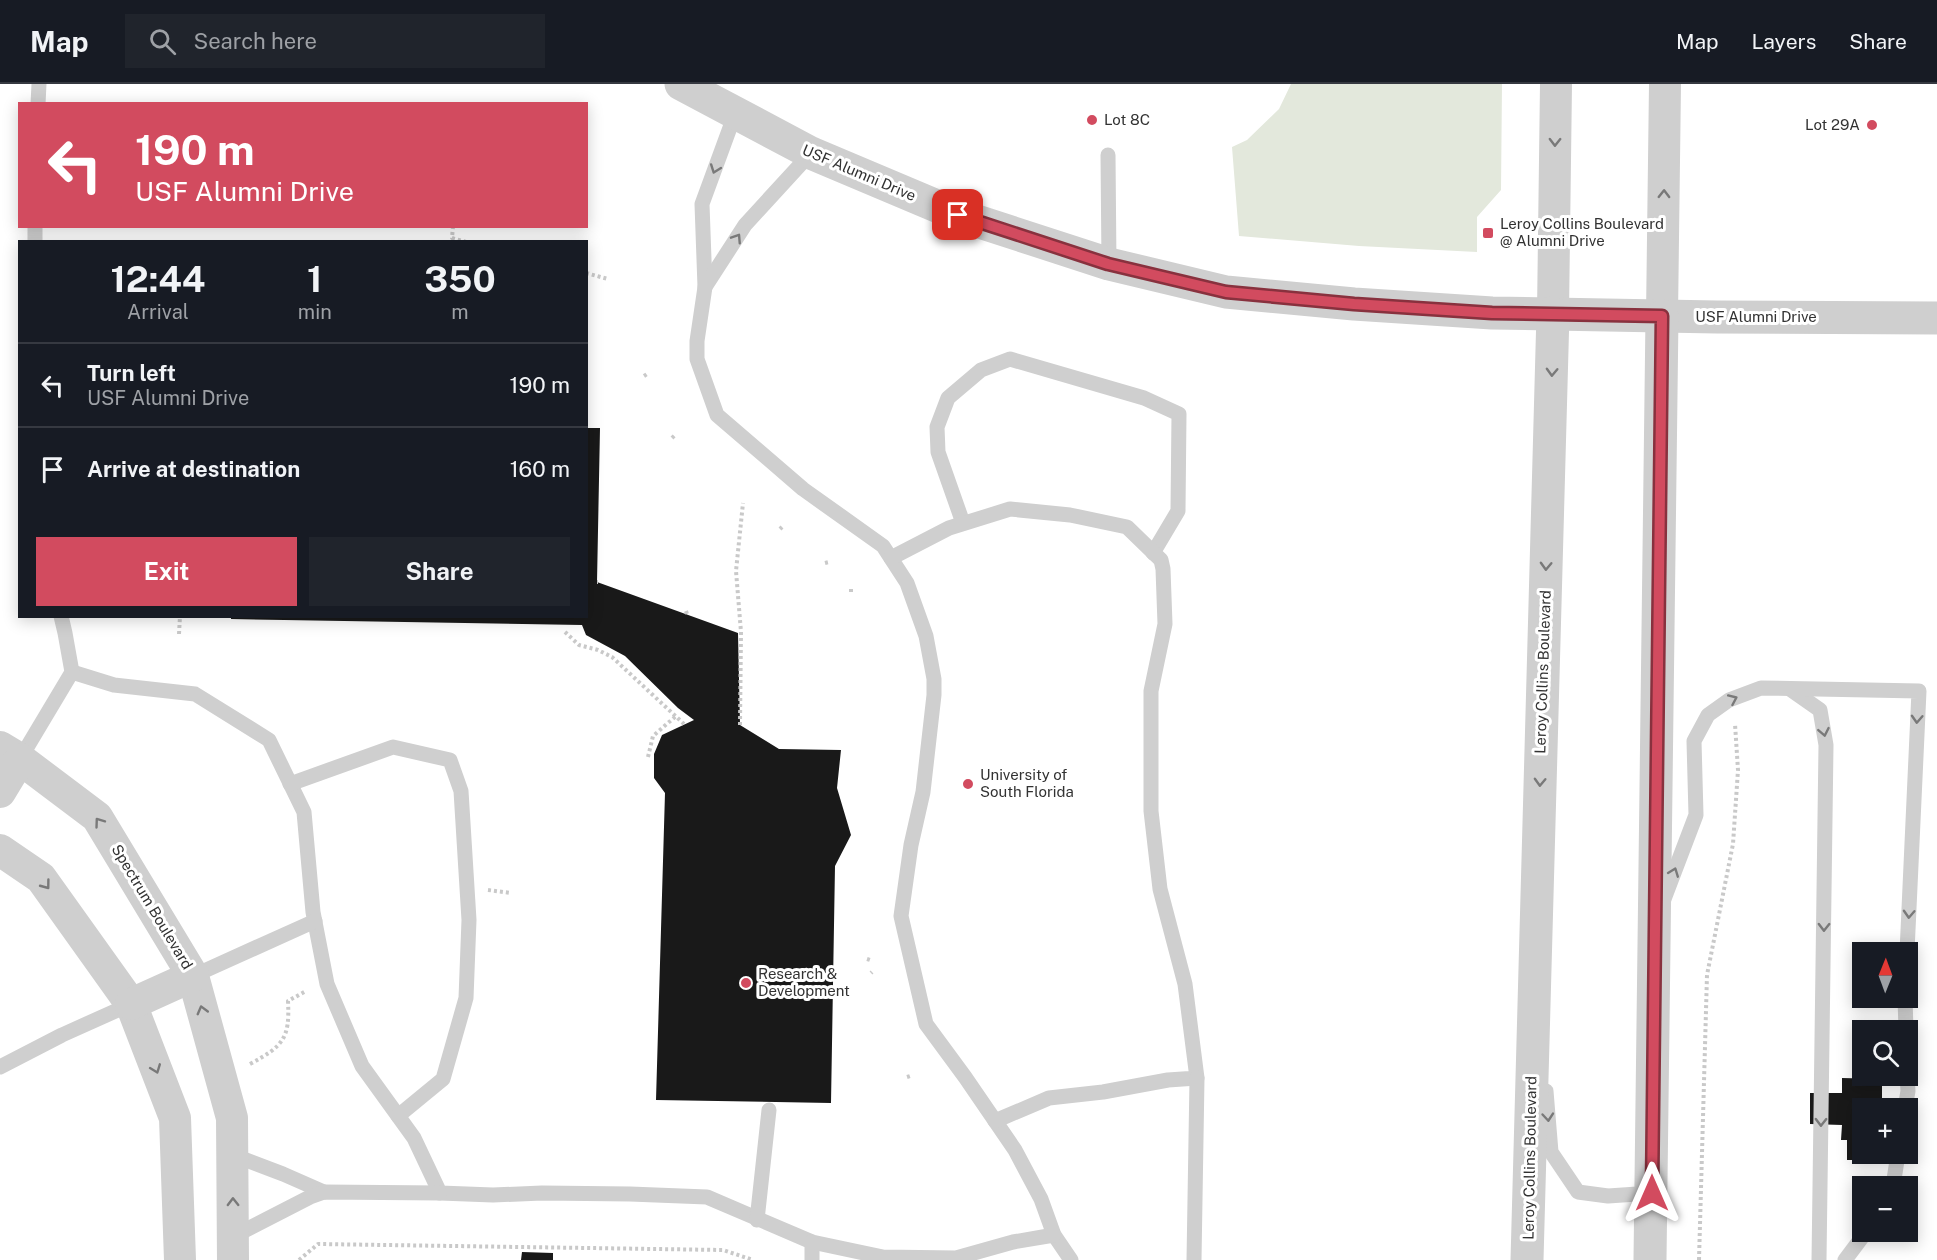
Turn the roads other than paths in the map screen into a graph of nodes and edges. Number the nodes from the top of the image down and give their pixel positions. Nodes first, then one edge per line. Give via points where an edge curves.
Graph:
1 (39, 84) edge
2 (681, 84) edge
3 (1556, 84) edge
4 (1665, 84) edge
5 (38, 102) edge
6 (735, 114) junction
7 (811, 153) junction
8 (1108, 154) dead end
9 (1108, 264) junction
10 (705, 287) junction
11 (1553, 313) junction
12 (1662, 316) junction
13 (1937, 318) edge
14 (963, 523) junction
15 (1153, 553) junction
16 (891, 558) junction
17 (61, 618) edge
18 (72, 672) junction
19 (1791, 689) junction
20 (10, 753) edge
21 (290, 784) junction
22 (0, 792) edge
23 (0, 850) edge
24 (315, 921) junction
25 (1654, 927) junction
26 (1907, 942) edge
27 (1535, 954) junction
28 (193, 976) junction
29 (131, 1004) junction
30 (0, 1067) edge
31 (1197, 1078) junction
32 (769, 1110) dead end
33 (398, 1116) junction
34 (995, 1121) junction
35 (233, 1155) junction
36 (324, 1192) junction
37 (440, 1193) junction
38 (1652, 1193) junction
39 (757, 1220) junction
40 (1054, 1235) junction
41 (812, 1242) junction
42 (1858, 1242) edge
43 (233, 1248) edge
44 (920, 1259) edge
45 (180, 1260) edge
46 (812, 1260) edge
47 (1071, 1260) edge
48 (1194, 1260) edge
49 (1527, 1260) edge
50 (1650, 1260) edge
51 (1819, 1260) edge
52 (1845, 1260) edge

1 - 5 lane
2 - 6 street, USF Alumni Drive
3 -> 11 street, Leroy Collins Boulevard
12 -> 4 street
6 - 7 street, USF Alumni Drive
6 -> 10 lane via 702,204
7 - 9 street, USF Alumni Drive via 958,215
10 -> 7 lane via 745,225
8 - 9 lane
9 - 11 street, USF Alumni Drive via 1226,292 1492,313
10 - 16 lane via 697,358 717,415 803,489 883,546
11 - 12 street, USF Alumni Drive
11 -> 27 street, Leroy Collins Boulevard
12 - 13 street, USF Alumni Drive
12 - 25 street
14 - 15 lane via 1010,509 1070,515 1127,527
14 - 15 lane via 938,453 937,427 948,398 981,370 1011,359 1143,398 1179,414 1178,511
14 - 16 lane
15 - 31 lane via 1161,560 1163,569 1165,624 1151,691 1151,811 1160,889 1185,984
16 - 34 lane via 907,583 926,636 934,679 923,792 901,916 926,1024
17 - 18 lane
18 - 20 lane
18 - 21 lane via 114,685 195,694 270,740
25 -> 19 lane via 1696,815 1694,741 1708,715 1729,699 1761,688
19 -> 26 lane via 1919,690
19 -> 51 lane via 1820,710 1826,745
20 - 22 street
28 -> 20 street, Spectrum Boulevard via 97,817
21 - 24 lane via 304,812
21 - 33 lane via 393,747 450,760 461,791 469,920 466,998 443,1079
23 -> 29 street via 41,878
24 - 28 lane
24 - 33 lane via 327,984 362,1066
25 - 38 street
27 -> 38 lane via 1551,1152 1578,1191 1608,1196
27 - 49 street, Leroy Collins Boulevard
28 - 29 street
35 -> 28 street, Spectrum Boulevard via 232,1118
29 - 30 lane
29 -> 45 street via 175,1118
31 - 34 lane via 1049,1098
31 - 48 lane
32 - 39 lane
33 - 37 lane via 414,1138
34 - 40 lane via 1041,1199
35 - 36 lane
43 -> 35 street, Spectrum Boulevard
36 - 37 lane
36 - 43 lane via 310,1197
37 - 39 lane via 707,1197
38 - 50 street
39 - 41 lane
40 - 44 lane via 956,1258
40 - 47 lane
41 - 44 lane via 883,1257
41 - 46 lane
42 - 52 lane

